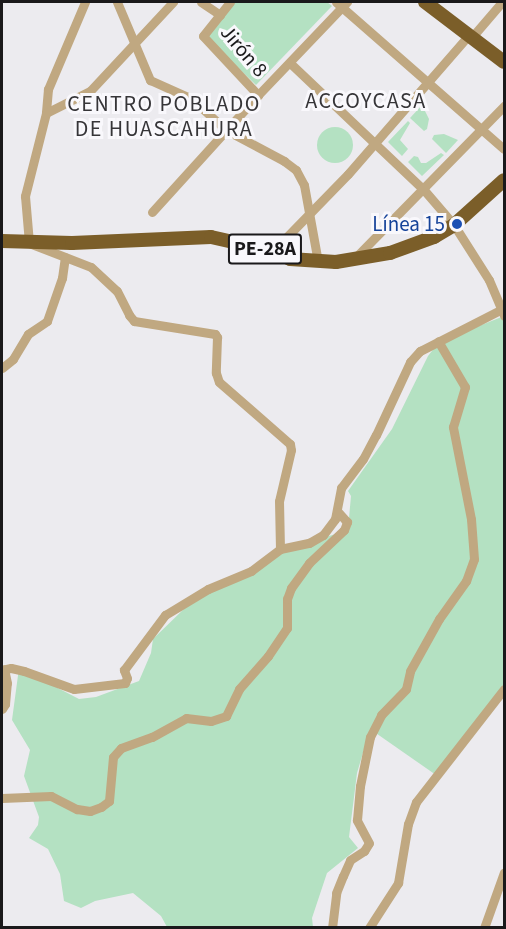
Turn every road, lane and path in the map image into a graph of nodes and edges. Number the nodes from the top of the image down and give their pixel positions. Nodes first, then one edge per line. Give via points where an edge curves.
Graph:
1 (85, 2) edge
2 (117, 2) edge
3 (173, 2) edge
4 (201, 2) edge
5 (230, 2) edge
6 (424, 2) edge
7 (502, 2) edge
8 (342, 3) edge
9 (220, 15) junction
10 (470, 36) junction
11 (135, 43) junction
12 (504, 62) edge
13 (290, 63) junction
14 (428, 84) junction
15 (258, 95) junction
16 (504, 106) edge
17 (46, 113) junction
18 (226, 130) junction
19 (482, 130) junction
20 (376, 143) junction
21 (504, 149) edge
22 (504, 180) edge
23 (424, 190) junction
24 (152, 212) dead end
25 (311, 212) junction
26 (454, 225) junction
27 (2, 241) edge
28 (29, 243) junction
29 (273, 251) junction
30 (65, 257) junction
31 (355, 259) junction
32 (318, 262) junction
33 (503, 312) edge
34 (438, 341) junction
35 (2, 368) edge
36 (338, 512) junction
37 (280, 549) junction
38 (3, 670) edge
39 (504, 689) edge
40 (2, 709) edge
41 (2, 798) edge
42 (504, 872) edge
43 (332, 927) edge
44 (369, 927) edge
45 (484, 927) edge

1 - 17 street via 48,88
2 - 11 street
3 - 11 street
4 - 9 street
5 - 9 street, Jirón 8
6 - 10 highway
7 - 10 street
8 - 13 street
8 - 14 street
9 - 15 street, Jirón 8 via 203,36
10 - 12 highway
10 - 14 street
11 - 17 street via 90,91
11 - 18 street via 150,80 192,99
13 - 15 street
13 - 20 street
14 - 19 street
14 - 20 street
15 - 18 street
16 - 19 street
17 - 28 street via 25,196
18 - 24 street
18 - 25 street via 296,170
19 - 21 street
19 - 23 street
20 - 23 street
20 - 25 street
22 - 26 highway, PE-28A
23 - 26 street
23 - 31 street
25 - 29 street
25 - 32 street
26 - 31 highway, PE-28A via 414,246
26 - 33 street via 489,280
27 - 28 highway, PE-28A
28 - 29 highway, PE-28A via 211,237
28 - 30 street
29 - 32 highway, PE-28A via 290,259
30 - 35 street via 47,321 28,334 13,359
30 - 37 street via 92,267 107,279 134,321 210,331 217,337 219,382 287,439 291,447 279,501
31 - 32 highway, PE-28A
33 - 34 street
34 - 36 street via 410,362 376,435 341,488
34 - 43 street via 465,387 453,427 471,519 474,559 466,581 410,671 406,689 381,715 370,737 357,820 369,843 350,860 336,893
36 - 37 street via 323,535 309,543
36 - 41 street via 347,522 344,530 309,563 291,588 287,628 239,689 225,716 211,721 186,718 121,748 113,757 109,801 101,807 90,811 77,809 51,796
37 - 38 street via 250,571 208,589 165,615 130,660 124,670 127,678 121,685 74,689 24,671
38 - 40 street via 7,683
39 - 44 street via 422,790 408,824 398,883
42 - 45 street

